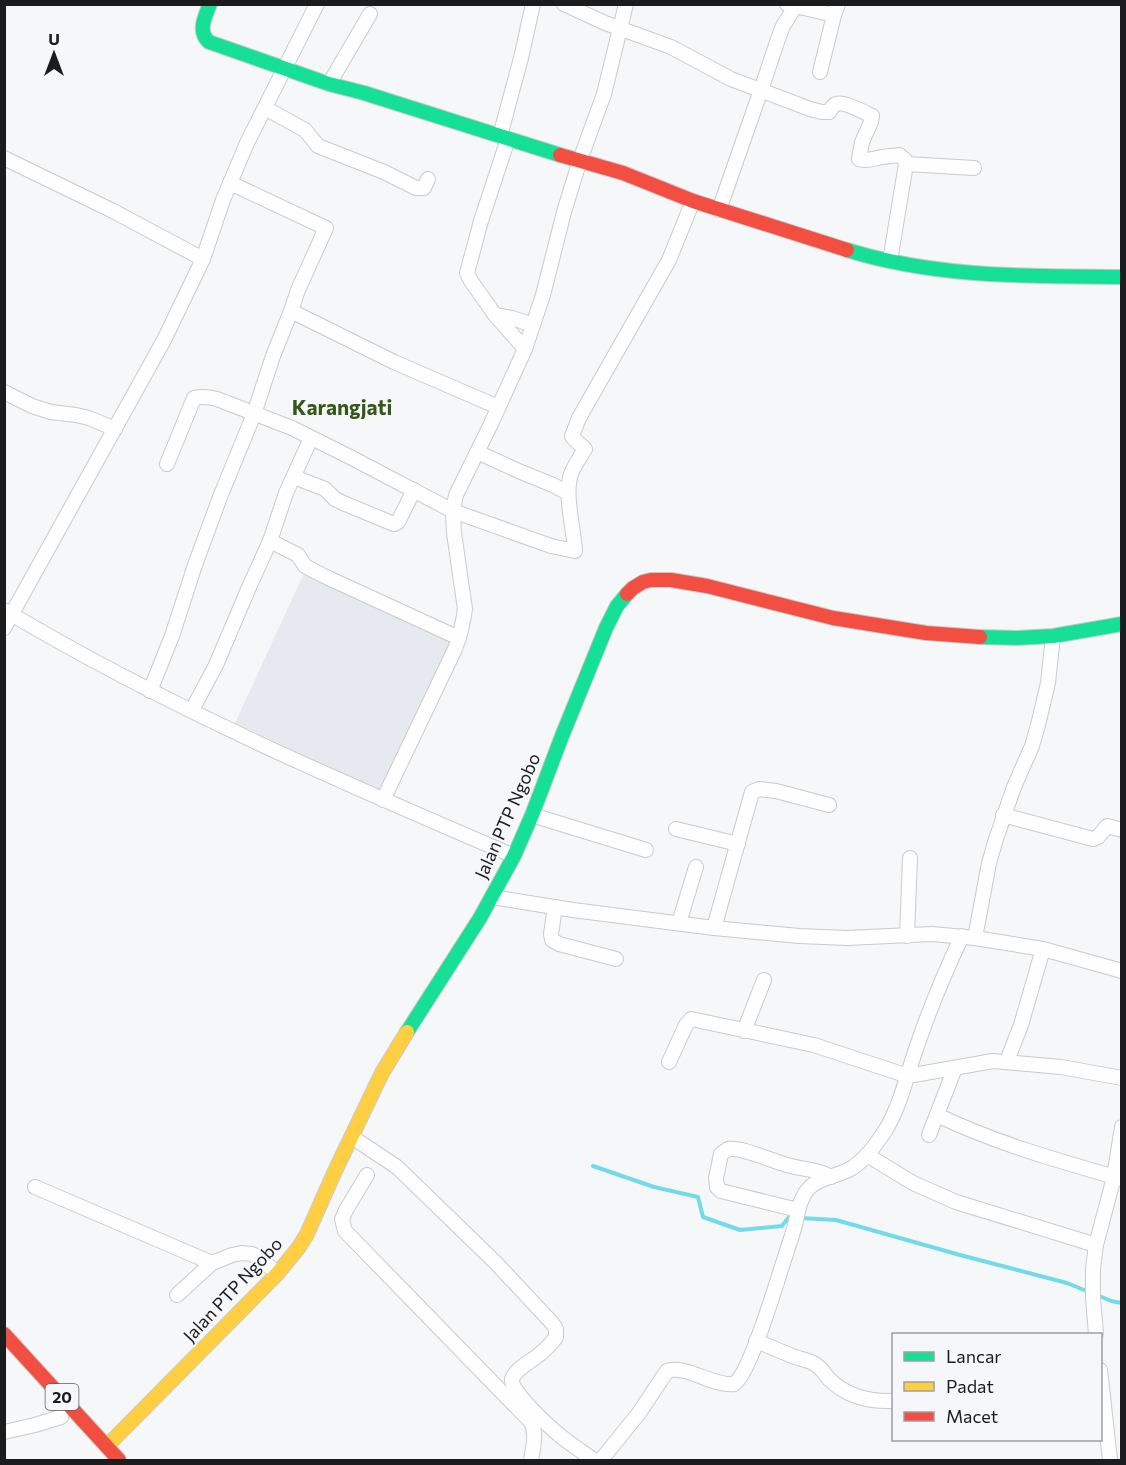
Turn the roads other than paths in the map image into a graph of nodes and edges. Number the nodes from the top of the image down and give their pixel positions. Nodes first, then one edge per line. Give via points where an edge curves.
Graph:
1 (210, 4) edge
2 (317, 4) edge
3 (532, 4) edge
4 (564, 4) edge
5 (626, 4) edge
6 (791, 6) edge
7 (836, 10) edge
8 (370, 14) dead end
9 (620, 28) junction
10 (285, 70) junction
11 (820, 72) dead end
12 (328, 84) junction
13 (761, 90) junction
14 (265, 108) junction
15 (504, 137) junction
16 (4, 158) edge
17 (580, 160) junction
18 (906, 164) junction
19 (974, 168) dead end
20 (428, 179) dead end
21 (230, 183) junction
22 (693, 201) junction
23 (719, 210) junction
24 (203, 259) junction
25 (890, 261) junction
26 (1122, 277) edge
27 (291, 311) junction
28 (495, 315) junction
29 (533, 325) junction
30 (525, 349) junction
31 (4, 392) edge
32 (498, 407) junction
33 (254, 414) junction
34 (115, 429) junction
35 (311, 438) junction
36 (477, 452) junction
37 (167, 464) dead end
38 (294, 477) junction
39 (414, 490) junction
40 (568, 494) junction
41 (453, 511) junction
42 (270, 540) junction
43 (8, 612) edge
44 (1122, 624) edge
45 (4, 628) edge
46 (1053, 636) junction
47 (459, 638) junction
48 (150, 691) junction
49 (192, 710) junction
50 (383, 800) junction
51 (829, 806) dead end
52 (532, 815) junction
53 (1003, 815) junction
54 (676, 829) dead end
55 (1122, 830) edge
56 (738, 844) junction
57 (646, 850) dead end
58 (514, 856) junction
59 (910, 858) dead end
60 (696, 867) dead end
61 (492, 897) junction
62 (555, 907) junction
63 (679, 923) junction
64 (714, 928) junction
65 (908, 936) junction
66 (969, 937) junction
67 (1043, 949) junction
68 (616, 959) dead end
69 (1122, 971) edge
70 (764, 980) dead end
71 (744, 1031) junction
72 (1007, 1061) junction
73 (669, 1062) dead end
74 (955, 1068) junction
75 (908, 1076) junction
76 (1122, 1078) edge
77 (937, 1115) junction
78 (1122, 1127) edge
79 (929, 1135) dead end
80 (352, 1137) junction
81 (867, 1155) junction
82 (368, 1175) dead end
83 (831, 1176) junction
84 (1118, 1178) edge
85 (35, 1187) dead end
86 (798, 1212) junction
87 (1096, 1245) junction
88 (212, 1263) junction
89 (278, 1273) junction
90 (177, 1295) dead end
91 (1096, 1333) edge
92 (4, 1334) edge
93 (756, 1341) junction
94 (1102, 1377) edge
95 (892, 1401) edge
96 (48, 1403) dead end
97 (65, 1421) joint
98 (4, 1432) edge
99 (107, 1446) junction
100 (1114, 1456) edge
101 (120, 1461) edge
102 (531, 1461) edge
103 (594, 1461) edge
104 (601, 1461) edge

1 - 10 main road via 202,33 208,42
2 - 10 street
3 - 15 street
4 - 9 street
5 - 9 street
6 - 7 street
6 - 13 street
7 - 11 street
8 - 12 street
9 - 13 street via 672,47 731,79
9 - 17 street via 604,94
10 - 12 main road
10 - 14 street
12 - 15 main road
13 - 18 street via 822,112 829,112 837,104 872,116 859,159 898,155
13 - 23 street
14 - 20 street via 305,129 318,146 416,188 424,188
14 - 21 street
15 - 17 main road
15 - 28 street via 466,273
16 - 24 street
17 - 22 main road
17 - 29 street
18 - 19 street
18 - 25 street
21 - 24 street
21 - 27 street via 326,227
22 - 23 main road
22 - 40 street via 669,260 574,430 574,441 585,449 571,474
23 - 25 main road
24 - 34 street
25 - 26 main road via 974,274
27 - 32 street
27 - 33 street
28 - 29 street
28 - 30 street
29 - 30 street
30 - 32 street
31 - 34 street via 32,406 89,418
32 - 36 street
33 - 35 street
33 - 37 street via 217,399 194,398
33 - 48 street via 220,496
34 - 43 street via 22,595
35 - 38 street
35 - 39 street
36 - 40 street
36 - 41 street via 456,495
38 - 39 street via 394,524
38 - 42 street
39 - 41 street
40 - 41 street via 576,551
41 - 47 street via 465,609
42 - 47 street via 298,555 305,566 324,576
42 - 49 street via 216,665
43 - 45 street
43 - 48 street
44 - 46 main road, Jalan PTP Ngobo
46 - 52 main road, Jalan PTP Ngobo via 993,638 926,633 834,618 681,581 643,582 623,598 606,628
46 - 53 street via 1048,683 1032,747
47 - 50 street
48 - 49 street
49 - 50 street
50 - 58 street
51 - 56 street via 759,789 749,799
52 - 57 street
52 - 58 main road, Jalan PTP Ngobo
53 - 55 street via 1093,839 1107,826
53 - 66 street
54 - 56 street
56 - 64 street
58 - 61 main road, Jalan PTP Ngobo
59 - 65 street
60 - 63 street
61 - 62 street
61 - 80 main road, Jalan PTP Ngobo via 391,1056
62 - 63 street
62 - 68 street via 552,940
63 - 64 street
64 - 65 street via 816,937
65 - 66 street
66 - 67 street
66 - 75 street via 934,1001
67 - 69 street
67 - 72 street
70 - 71 street
71 - 73 street via 692,1019
71 - 75 street via 814,1045
72 - 74 street
72 - 76 street
74 - 75 street
74 - 77 street
75 - 81 street via 890,1120
77 - 79 street
77 - 84 street via 968,1130
78 - 84 street
80 - 89 main road, Jalan PTP Ngobo via 307,1234
80 - 103 street via 397,1167 553,1324 556,1337 512,1377 512,1384 543,1420
81 - 83 street via 852,1168
81 - 87 street via 948,1199
82 - 102 street via 342,1219 345,1231 524,1413 533,1426
83 - 86 street via 807,1189
83 - 86 street via 739,1149 724,1150 717,1169 717,1187
84 - 87 street
85 - 88 street
86 - 93 street
87 - 91 street via 1092,1281
88 - 89 street via 232,1255 252,1254
88 - 90 street
89 - 99 main road, Jalan PTP Ngobo
92 - 99 main road, 20
93 - 95 street via 812,1362 839,1388 853,1395
93 - 104 street via 742,1377 734,1384 676,1369 667,1371
94 - 100 street
96 - 97 main road, 20
97 - 98 street
99 - 101 main road, 20

